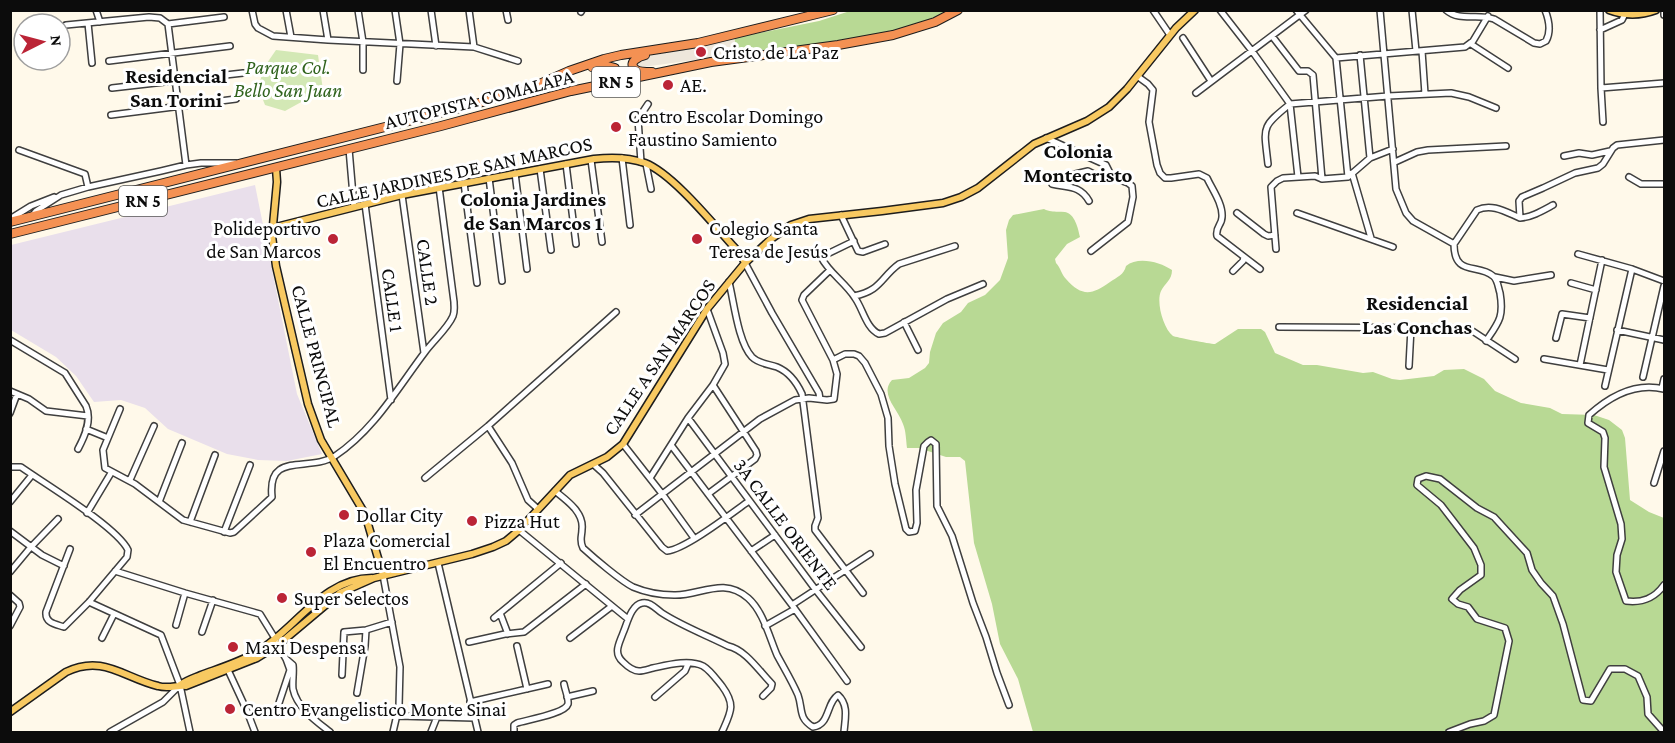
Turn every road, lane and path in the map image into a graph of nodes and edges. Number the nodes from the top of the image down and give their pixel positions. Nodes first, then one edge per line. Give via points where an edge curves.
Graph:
1 (96, 10) edge
2 (252, 10) edge
3 (286, 10) edge
4 (323, 10) edge
5 (358, 10) edge
6 (395, 10) edge
7 (431, 10) edge
8 (469, 10) edge
9 (506, 10) edge
10 (833, 10) edge
11 (958, 10) edge
12 (1153, 10) edge
13 (1195, 10) edge
14 (1220, 10) edge
15 (1306, 10) edge
16 (1380, 10) edge
17 (1412, 10) edge
18 (1446, 10) edge
19 (1545, 10) edge
20 (1600, 10) edge
21 (1609, 10) edge
22 (1656, 10) edge
23 (1664, 10) edge
24 (820, 12) edge
25 (1298, 13) edge
26 (1625, 14) junction
27 (1665, 15) edge
28 (1488, 16) junction
29 (224, 17) dead end
30 (508, 20) dead end
31 (100, 22) junction
32 (88, 23) junction
33 (72, 24) edge
34 (168, 24) junction
35 (1599, 30) junction
36 (1170, 35) junction
37 (1272, 36) junction
38 (291, 37) junction
39 (1183, 38) dead end
40 (328, 40) junction
41 (363, 42) junction
42 (400, 44) junction
43 (1471, 44) junction
44 (230, 46) dead end
45 (436, 46) junction
46 (474, 47) junction
47 (658, 50) junction
48 (1252, 51) junction
49 (1419, 51) junction
50 (172, 53) junction
51 (1384, 53) junction
52 (1360, 55) junction
53 (1336, 58) junction
54 (109, 60) dead end
55 (518, 61) dead end
56 (92, 63) dead end
57 (1508, 68) dead end
58 (363, 70) dead end
59 (569, 71) junction
60 (243, 73) dead end
61 (657, 73) junction
62 (1137, 76) junction
63 (175, 81) junction
64 (397, 81) dead end
65 (1211, 81) junction
66 (1665, 83) edge
67 (112, 88) dead end
68 (590, 88) junction
69 (1601, 88) junction
70 (1196, 93) dead end
71 (1425, 94) junction
72 (1388, 96) junction
73 (1364, 98) junction
74 (236, 99) dead end
75 (1339, 100) junction
76 (1316, 103) junction
77 (648, 104) dead end
78 (1290, 104) junction
79 (178, 106) junction
80 (1496, 108) dead end
81 (111, 115) dead end
82 (1604, 122) dead end
83 (1046, 138) junction
84 (1665, 140) edge
85 (1506, 146) dead end
86 (349, 149) junction
87 (1393, 149) junction
88 (19, 150) dead end
89 (1610, 151) junction
90 (1564, 156) dead end
91 (622, 158) junction
92 (1370, 158) junction
93 (591, 160) junction
94 (1395, 162) junction
95 (243, 163) junction
96 (644, 163) junction
97 (566, 164) junction
98 (1268, 164) dead end
99 (186, 165) junction
100 (276, 168) junction
101 (540, 169) junction
102 (515, 173) junction
103 (1350, 175) junction
104 (1112, 176) junction
105 (1298, 177) junction
106 (1629, 177) dead end
107 (489, 178) junction
108 (1322, 179) junction
109 (464, 183) junction
110 (1665, 184) edge
111 (88, 187) junction
112 (439, 187) junction
113 (651, 189) dead end
114 (61, 195) junction
115 (402, 195) junction
116 (1089, 201) dead end
117 (365, 204) junction
118 (1553, 205) dead end
119 (354, 207) junction
120 (1237, 213) dead end
121 (1297, 213) dead end
122 (841, 215) junction
123 (31, 217) junction
124 (1520, 218) junction
125 (10, 220) edge
126 (630, 225) dead end
127 (272, 228) junction
128 (10, 234) edge
129 (1275, 235) junction
130 (1371, 238) junction
131 (854, 241) junction
132 (602, 242) dead end
133 (576, 244) dead end
134 (885, 244) dead end
135 (1454, 244) junction
136 (955, 246) dead end
137 (1393, 247) dead end
138 (551, 249) dead end
139 (1276, 249) dead end
140 (1091, 251) dead end
141 (1578, 254) dead end
142 (1244, 257) junction
143 (1602, 260) junction
144 (745, 263) junction
145 (527, 268) dead end
146 (1260, 269) dead end
147 (1632, 269) junction
148 (830, 270) junction
149 (1233, 271) dead end
150 (1551, 275) dead end
151 (1495, 277) junction
152 (1665, 280) edge
153 (502, 281) dead end
154 (729, 282) junction
155 (477, 283) dead end
156 (1571, 283) dead end
157 (983, 284) dead end
158 (1665, 286) edge
159 (1596, 290) junction
160 (854, 296) junction
161 (707, 309) junction
162 (616, 312) dead end
163 (1590, 318) junction
164 (904, 322) junction
165 (1279, 327) dead end
166 (1411, 328) junction
167 (1617, 330) junction
168 (1653, 337) junction
169 (1557, 338) dead end
170 (10, 340) edge
171 (1665, 340) edge
172 (1486, 341) junction
173 (918, 350) dead end
174 (424, 353) junction
175 (1544, 358) dead end
176 (1515, 359) dead end
177 (833, 360) junction
178 (1580, 365) junction
179 (1409, 366) dead end
180 (1608, 370) junction
181 (1643, 377) dead end
182 (1665, 379) edge
183 (713, 386) junction
184 (1605, 386) dead end
185 (1663, 389) edge
186 (10, 391) edge
187 (17, 394) junction
188 (802, 399) junction
189 (820, 399) junction
190 (391, 400) junction
191 (120, 409) dead end
192 (10, 413) edge
193 (88, 416) junction
194 (688, 418) junction
195 (154, 426) dead end
196 (488, 426) junction
197 (86, 429) junction
198 (744, 432) junction
199 (108, 438) junction
200 (182, 443) dead end
201 (623, 444) junction
202 (671, 445) junction
203 (78, 449) dead end
204 (1665, 451) edge
205 (715, 454) junction
206 (215, 455) dead end
207 (332, 458) junction
208 (593, 464) junction
209 (250, 465) dead end
210 (10, 467) edge
211 (691, 472) junction
212 (111, 473) junction
213 (32, 475) junction
214 (731, 477) junction
215 (425, 478) dead end
216 (650, 478) junction
217 (129, 480) junction
218 (1654, 483) dead end
219 (555, 491) junction
220 (708, 494) junction
221 (663, 495) junction
222 (749, 501) junction
223 (10, 502) edge
224 (159, 502) junction
225 (538, 509) junction
226 (87, 513) junction
227 (635, 515) junction
228 (725, 518) junction
229 (58, 519) dead end
230 (190, 522) junction
231 (519, 530) junction
232 (10, 531) edge
233 (224, 532) junction
234 (775, 535) junction
235 (694, 538) junction
236 (30, 548) junction
237 (70, 549) dead end
238 (751, 551) junction
239 (870, 554) dead end
240 (438, 563) junction
241 (561, 563) junction
242 (64, 566) junction
243 (115, 571) junction
244 (846, 571) junction
245 (10, 572) edge
246 (383, 576) junction
247 (374, 578) junction
248 (586, 584) junction
249 (1665, 585) edge
250 (815, 589) junction
251 (186, 593) junction
252 (863, 593) dead end
253 (10, 595) edge
254 (213, 600) junction
255 (89, 602) junction
256 (612, 606) junction
257 (794, 607) junction
258 (500, 613) junction
259 (114, 614) junction
260 (494, 618) dead end
261 (302, 620) junction
262 (628, 620) junction
263 (392, 622) junction
264 (176, 625) dead end
265 (10, 626) edge
266 (765, 626) junction
267 (366, 630) junction
268 (202, 632) dead end
269 (508, 634) junction
270 (102, 638) dead end
271 (570, 638) dead end
272 (277, 642) junction
273 (469, 642) dead end
274 (517, 646) dead end
275 (861, 647) dead end
276 (286, 659) junction
277 (688, 664) junction
278 (228, 670) junction
279 (342, 675) dead end
280 (847, 681) dead end
281 (548, 684) dead end
282 (564, 684) dead end
283 (180, 685) junction
284 (527, 689) junction
285 (592, 691) dead end
286 (357, 693) dead end
287 (763, 696) dead end
288 (567, 697) junction
289 (655, 697) dead end
290 (470, 702) junction
291 (279, 703) dead end
292 (1009, 705) dead end
293 (10, 712) edge
294 (398, 717) junction
295 (437, 717) junction
296 (474, 718) junction
297 (110, 732) edge
298 (190, 732) edge
299 (255, 732) edge
300 (330, 732) edge
301 (393, 732) edge
302 (431, 732) edge
303 (478, 732) edge
304 (514, 732) edge
305 (723, 732) edge
306 (844, 732) edge
307 (1449, 732) edge
308 (1664, 732) edge

1 - 31 street
2 - 38 street via 255,24 262,31
3 - 38 street
4 - 40 street
5 - 41 street
6 - 42 street
7 - 45 street
8 - 46 street
9 - 30 street
10 - 24 highway, AUTOPISTA COMALAPA / RN 5
11 - 61 highway, AUTOPISTA COMALAPA / RN 5 via 893,35
12 - 36 street
13 - 36 main road, CALLE A SAN MARCOS
14 - 48 street
15 - 25 street
16 - 51 street
17 - 49 street
18 - 28 street via 1459,17
19 - 28 street via 1549,33 1540,44
20 - 35 street
21 - 26 main road
22 - 26 main road
23 - 27 street
24 - 47 highway, AUTOPISTA COMALAPA / RN 5 via 725,38
25 - 37 street
25 - 53 street
26 - 35 street via 1622,20
28 - 43 street
29 - 34 street
31 - 32 street
31 - 34 street via 150,17
32 - 33 street
32 - 56 street
34 - 50 street
35 - 69 street
36 - 62 main road, CALLE A SAN MARCOS
37 - 48 street
37 - 76 street via 1299,71 1313,75
38 - 40 street
39 - 65 street
40 - 41 street
41 - 42 street
41 - 58 street
42 - 45 street
42 - 64 street
43 - 49 street
43 - 57 street
44 - 50 street
45 - 46 street
46 - 55 street
47 - 59 highway, AUTOPISTA COMALAPA / RN 5 via 621,55
47 - 61 highway via 638,57 633,63 637,70
48 - 65 street
48 - 78 street
49 - 51 street
49 - 71 street
50 - 54 street
50 - 63 street
51 - 52 street
51 - 72 street
52 - 53 street
52 - 73 street
53 - 75 street
59 - 68 highway via 604,65 616,69 614,78
59 - 95 highway, AUTOPISTA COMALAPA / RN 5 via 528,89 483,102
60 - 63 street
61 - 68 highway, AUTOPISTA COMALAPA / RN 5
62 - 83 main road, CALLE A SAN MARCOS via 1109,107
62 - 142 street via 1153,90 1149,122 1160,173 1165,178 1199,174 1207,178 1221,209 1217,236
63 - 67 street
63 - 79 street
65 - 70 street
66 - 69 street
68 - 86 highway, AUTOPISTA COMALAPA / RN 5
69 - 82 street
71 - 72 street
71 - 80 street via 1451,93
72 - 73 street
72 - 87 street
73 - 75 street
73 - 92 street
74 - 79 street
75 - 76 street
75 - 103 street
76 - 78 street
76 - 108 street
77 - 96 street via 638,119
78 - 98 street via 1265,129
78 - 105 street
79 - 81 street
79 - 99 street
83 - 104 street via 1106,165
83 - 122 main road, CALLE A SAN MARCOS via 988,182 961,197 943,203
84 - 89 street via 1617,145
85 - 94 street via 1428,150
86 - 100 highway, AUTOPISTA COMALAPA / RN 5
86 - 119 street
87 - 92 street
87 - 94 street
88 - 111 street via 84,174
89 - 90 street
89 - 124 street via 1598,168 1575,173 1522,196
91 - 93 main road, CALLE JARDINES DE SAN MARCOS
91 - 96 main road, CALLE JARDINES DE SAN MARCOS
91 - 126 street
92 - 103 street
93 - 97 main road, CALLE JARDINES DE SAN MARCOS
93 - 132 street
94 - 135 street via 1396,189 1406,213
95 - 99 street
95 - 123 highway, AUTOPISTA COMALAPA / RN 5
96 - 113 street
96 - 144 main road, CALLE JARDINES DE SAN MARCOS via 687,196
97 - 101 main road, CALLE JARDINES DE SAN MARCOS
97 - 133 street
99 - 111 street
100 - 127 main road, CALLE PRINCIPAL
100 - 128 highway, AUTOPISTA COMALAPA / RN 5
101 - 102 main road, CALLE JARDINES DE SAN MARCOS
101 - 138 street
102 - 107 main road, CALLE JARDINES DE SAN MARCOS
102 - 145 street
103 - 108 street
103 - 130 street
104 - 116 street via 1104,179 1088,171 1050,179 1052,184 1079,189
104 - 140 street via 1128,183 1133,191 1128,222
105 - 108 street
105 - 129 street via 1283,178 1271,187
106 - 110 street via 1641,184
107 - 109 main road, CALLE JARDINES DE SAN MARCOS
107 - 153 street
109 - 112 main road, CALLE JARDINES DE SAN MARCOS
109 - 155 street
111 - 114 street
112 - 115 main road, CALLE JARDINES DE SAN MARCOS
112 - 174 street via 454,314
114 - 123 street
114 - 125 street
115 - 117 main road, CALLE JARDINES DE SAN MARCOS
115 - 174 street, CALLE 2
117 - 119 main road, CALLE JARDINES DE SAN MARCOS
117 - 190 street, CALLE 1
118 - 124 street
119 - 127 main road, CALLE JARDINES DE SAN MARCOS
120 - 129 street via 1264,234
121 - 130 street
122 - 131 street
122 - 144 main road, CALLE A SAN MARCOS via 797,223 771,239
123 - 125 highway, AUTOPISTA COMALAPA / RN 5
124 - 135 street via 1494,207 1482,208
127 - 207 main road, CALLE PRINCIPAL via 276,266 308,404
129 - 139 street
130 - 137 street
131 - 134 street via 860,252
131 - 148 street via 821,255
135 - 151 street via 1460,264
136 - 160 street via 900,264 876,288
141 - 143 street
142 - 146 street
142 - 149 street
143 - 147 street
143 - 159 street
144 - 154 main road, CALLE A SAN MARCOS
144 - 189 street
147 - 152 street
147 - 167 street
148 - 160 street
148 - 177 street via 802,300
150 - 151 street via 1514,281
151 - 172 street via 1502,312
154 - 161 main road, CALLE A SAN MARCOS
154 - 188 street via 746,348 756,361 784,371 796,383
156 - 159 street
157 - 164 street
158 - 168 street
159 - 163 street
160 - 164 street via 874,332 885,333
161 - 183 street via 726,361
161 - 201 main road, CALLE A SAN MARCOS
162 - 196 street
163 - 169 street via 1562,314
163 - 178 street
164 - 173 street
165 - 166 street
166 - 172 street via 1465,328
166 - 179 street
167 - 168 street
167 - 180 street
168 - 171 street
168 - 181 street
170 - 193 street via 65,373
172 - 176 street
174 - 190 street
175 - 178 street
177 - 189 street via 837,374 834,399
177 - 292 street via 845,354 859,356 881,394 888,418 895,484 909,532 915,531 917,523 916,490 924,446 931,441 936,444 937,506 952,536
178 - 180 street
180 - 184 street
182 - 185 street
183 - 194 street
183 - 198 street
185 - 249 street via 1649,386 1622,393 1596,408 1588,423 1603,432 1605,438 1604,467 1621,524 1616,572 1626,601 1641,602
186 - 187 street
187 - 192 street
187 - 193 street via 46,411
188 - 189 street
188 - 198 street via 760,419
188 - 244 street via 818,518 814,528
190 - 207 street via 352,443
191 - 199 street
193 - 197 street
194 - 202 street
194 - 205 street, 3A CALLE ORIENTE
195 - 217 street
196 - 215 street
196 - 225 street via 512,463 528,500
197 - 199 street
197 - 203 street
198 - 205 street
198 - 214 street via 757,455
199 - 212 street via 103,461
200 - 224 street
201 - 208 main road, CALLE A SAN MARCOS
201 - 216 street
202 - 211 street
202 - 216 street
204 - 218 street
205 - 211 street
205 - 214 street, 3A CALLE ORIENTE
206 - 230 street
207 - 233 street via 281,469 273,475 272,497 234,532
207 - 246 main road, CALLE PRINCIPAL via 365,514
208 - 219 main road, CALLE A SAN MARCOS via 570,475
208 - 227 street
209 - 233 street
210 - 213 street via 21,467
211 - 220 street
211 - 221 street
212 - 217 street
212 - 226 street
213 - 223 street
213 - 226 street
214 - 220 street
214 - 222 street, 3A CALLE ORIENTE
216 - 221 street
217 - 224 street
219 - 225 main road, CALLE A SAN MARCOS
219 - 266 street via 581,519 583,548 631,586 672,596 715,587 734,590 753,603
220 - 228 street
221 - 227 street
221 - 235 street
222 - 228 street
222 - 234 street, 3A CALLE ORIENTE
224 - 230 street
225 - 231 main road, CALLE A SAN MARCOS
226 - 243 street via 114,533 128,550
227 - 235 street via 664,550
228 - 235 street
228 - 238 street
229 - 236 street
230 - 233 street
231 - 240 main road, CALLE A SAN MARCOS via 493,547
231 - 241 street
232 - 236 street
234 - 238 street
234 - 250 street, 3A CALLE ORIENTE
236 - 242 street
236 - 245 street
237 - 242 street
238 - 257 street
239 - 244 street
240 - 246 main road, CALLE A SAN MARCOS
240 - 290 street
241 - 248 street
241 - 258 street
242 - 255 street via 46,612 49,622 64,627
243 - 251 street
243 - 255 street
244 - 250 street
244 - 252 street
246 - 247 main road, CALLE A SAN MARCOS
246 - 263 street
247 - 261 main road via 337,595
247 - 261 main road via 337,587
248 - 256 street
248 - 269 street via 524,632
250 - 257 street
250 - 275 street, 3A CALLE ORIENTE
251 - 254 street
251 - 264 street
253 - 265 street via 20,607
254 - 268 street
254 - 272 street via 260,615
255 - 259 street
256 - 262 street
256 - 271 street
257 - 266 street
257 - 280 street
258 - 260 street
258 - 269 street
259 - 270 street
259 - 283 street via 161,635
261 - 272 main road
261 - 272 main road via 295,631
262 - 277 street via 617,650 632,669
262 - 287 street via 639,604 647,603 735,648 772,684
263 - 267 street
263 - 294 street via 400,667
266 - 306 street via 798,695 804,720 818,726 838,695 846,711
267 - 279 street via 345,631
267 - 286 street
269 - 273 street
272 - 276 street
272 - 278 main road via 257,658
272 - 283 main road
274 - 284 street
276 - 291 street via 290,670
276 - 300 street via 293,665 296,697 307,713
277 - 289 street
277 - 305 street via 703,666 728,696 732,704
278 - 283 main road
278 - 299 street
281 - 284 street
282 - 288 street
283 - 293 main road via 157,686 109,667 90,665 66,672
283 - 297 street via 163,702
283 - 298 street
284 - 290 street
285 - 288 street
288 - 304 street via 566,708 517,723
290 - 296 street
294 - 295 street
294 - 301 street
295 - 296 street
295 - 302 street
296 - 303 street
307 - 308 street via 1494,715 1509,641 1505,628 1477,619 1452,599 1481,575 1481,566 1474,548 1441,506 1417,485 1418,479 1426,476 1440,479 1494,517 1527,553 1532,570 1553,596 1583,700 1591,702 1610,669 1625,669 1638,676 1647,697 1648,714

